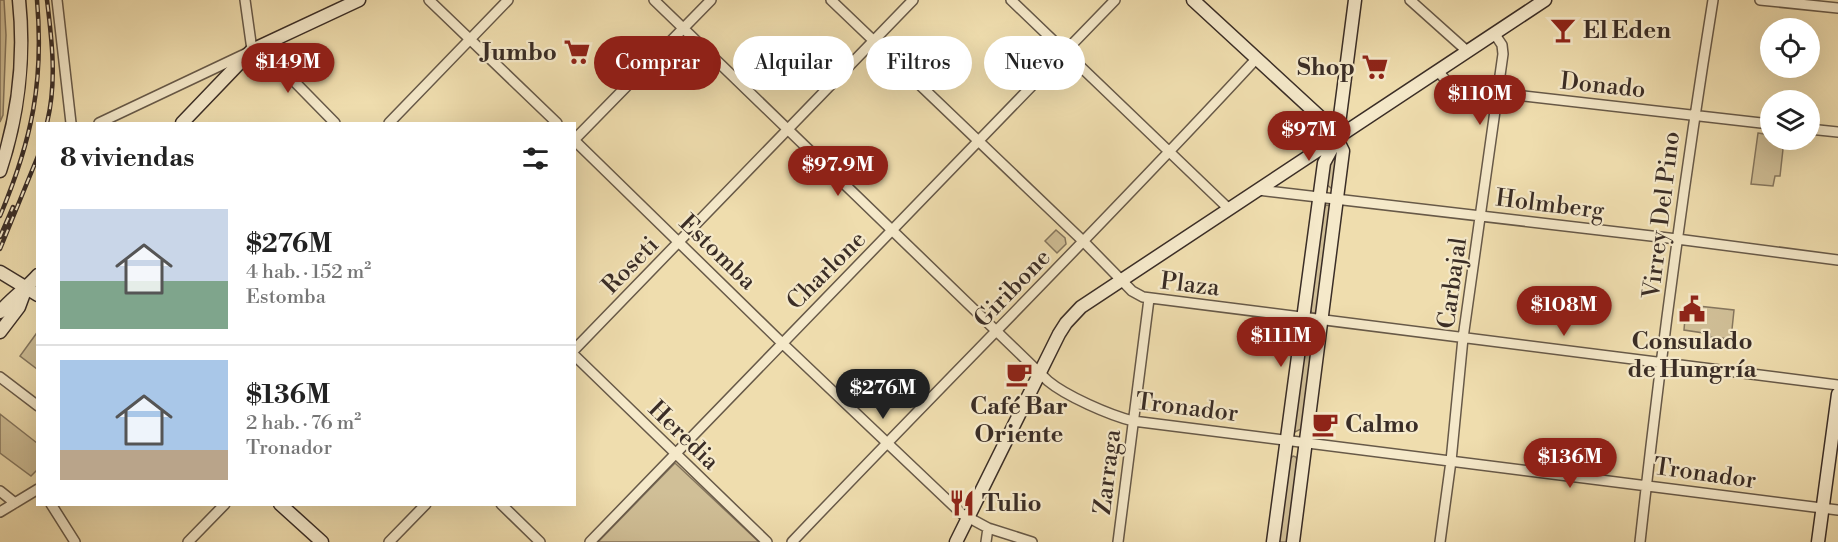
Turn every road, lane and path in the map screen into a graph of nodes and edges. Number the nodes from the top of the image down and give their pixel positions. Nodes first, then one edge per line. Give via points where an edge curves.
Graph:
1 (19, 0) edge
2 (57, 0) edge
3 (245, 0) edge
4 (359, 0) edge
5 (429, 0) edge
6 (508, 0) edge
7 (654, 0) edge
8 (711, 0) edge
9 (831, 0) edge
10 (913, 0) edge
11 (1011, 0) edge
12 (1115, 0) edge
13 (1192, 0) edge
14 (1355, 0) edge
15 (1410, 0) edge
16 (1545, 0) edge
17 (1713, 0) edge
18 (1760, 0) edge
19 (1838, 8) edge
20 (683, 28) junction
21 (1494, 33) junction
22 (869, 36) edge
23 (877, 36) edge
24 (1048, 36) edge
25 (1080, 36) edge
26 (470, 38) junction
27 (866, 47) edge
28 (252, 50) junction
29 (1467, 51) junction
30 (1257, 58) junction
31 (1438, 71) junction
32 (1085, 72) edge
33 (925, 90) edge
34 (1028, 90) edge
35 (1498, 93) junction
36 (1694, 115) junction
37 (71, 122) edge
38 (104, 122) edge
39 (183, 122) edge
40 (334, 122) edge
41 (390, 122) edge
42 (556, 122) edge
43 (1760, 123) edge
44 (788, 130) junction
45 (1820, 130) edge
46 (1838, 132) edge
47 (576, 138) edge
48 (1337, 139) junction
49 (979, 141) junction
50 (576, 142) edge
51 (1168, 153) junction
52 (0, 171) edge
53 (1258, 190) junction
54 (1320, 197) junction
55 (1338, 199) junction
56 (1229, 209) junction
57 (1481, 216) junction
58 (892, 230) junction
59 (1677, 239) junction
60 (680, 242) junction
61 (1083, 242) junction
62 (1838, 260) edge
63 (0, 272) edge
64 (1121, 280) junction
65 (32, 292) edge
66 (1149, 299) junction
67 (0, 312) edge
68 (1304, 318) junction
69 (1322, 320) junction
70 (0, 332) edge
71 (997, 332) junction
72 (1464, 338) junction
73 (782, 343) junction
74 (576, 348) edge
75 (576, 357) edge
76 (1662, 364) junction
77 (1041, 374) junction
78 (0, 377) edge
79 (1838, 385) edge
80 (1838, 394) edge
81 (36, 404) edge
82 (1133, 421) junction
83 (1286, 439) junction
84 (887, 442) junction
85 (1306, 442) junction
86 (675, 454) junction
87 (1451, 461) junction
88 (1647, 484) junction
89 (36, 490) edge
90 (0, 491) edge
91 (15, 502) junction
92 (52, 506) edge
93 (223, 506) edge
94 (282, 506) edge
95 (424, 506) edge
96 (503, 506) edge
97 (1822, 508) junction
98 (1838, 510) edge
99 (0, 512) edge
100 (968, 518) junction
101 (988, 528) junction
102 (75, 542) edge
103 (188, 542) edge
104 (322, 542) edge
105 (389, 542) edge
106 (540, 542) edge
107 (590, 542) edge
108 (767, 542) edge
109 (792, 542) edge
110 (956, 542) edge
111 (986, 542) edge
112 (1032, 542) edge
113 (1118, 542) edge
114 (1273, 542) edge
115 (1293, 542) edge
116 (1440, 542) edge
117 (1640, 542) edge
118 (1818, 542) edge

1 - 52 main road via 21,54 17,98
2 - 37 street
3 - 28 street
4 - 28 main road
5 - 26 street
6 - 26 street
7 - 20 street, Tronador
8 - 20 street
9 - 22 street, Plaza
10 - 23 street, Roseti
11 - 24 street
12 - 25 street, Charlone
13 - 30 main road
14 - 48 main road
15 - 29 street
16 - 21 main road
17 - 36 street, Virrey Del Pino
18 - 19 street
20 - 44 street, Tronador
20 - 47 street
21 - 29 main road
21 - 35 street, Carbajal via 1503,54
26 - 41 street
26 - 42 street
27 - 44 street, Roseti
28 - 38 street
28 - 39 main road
28 - 40 street via 283,70
29 - 31 main road
30 - 48 main road via 1320,117
30 - 51 street, Giribone
31 - 35 street, Donado via 1454,86
31 - 48 main road
32 - 51 street
33 - 49 street, Plaza
34 - 49 street, Charlone
35 - 36 street, Donado
35 - 57 street, Carbajal
36 - 43 street, Donado
36 - 59 street, Virrey Del Pino
44 - 58 street, Tronador
44 - 60 street, Roseti
45 - 46 street
48 - 53 main road
48 - 54 main road via 1324,163
48 - 55 main road via 1343,151
49 - 58 street, Charlone
49 - 61 street, Plaza
50 - 60 street, Estomba
51 - 56 street
51 - 61 street, Giribone
53 - 54 street, Holmberg
53 - 56 main road
54 - 55 street, Holmberg
54 - 68 main road
55 - 57 street, Holmberg
55 - 69 main road
56 - 64 main road
57 - 59 street, Holmberg
57 - 72 street, Carbajal
58 - 71 street, Tronador
58 - 73 street, Charlone
59 - 62 street, Holmberg
59 - 76 street, Virrey Del Pino
60 - 73 street, Estomba
60 - 74 street, Roseti
61 - 64 street, Plaza
61 - 71 street, Giribone
63 - 65 main road
64 - 66 street, Plaza via 1137,295
64 - 77 main road via 1073,314
65 - 67 main road via 10,299
65 - 70 main road
66 - 68 street, Plaza
66 - 82 street, Zarraga
68 - 69 street, Plaza
68 - 83 main road
69 - 72 street, Plaza
69 - 85 main road
71 - 77 street, Tronador
71 - 84 street, Giribone
72 - 76 street, Plaza
72 - 87 street, Carbajal
73 - 84 street, Estomba
73 - 86 street, Charlone
75 - 86 street, Heredia
76 - 79 street, Plaza
76 - 88 street, Virrey Del Pino
77 - 82 street, Tronador via 1060,390
77 - 100 main road
78 - 81 street
80 - 97 main road
82 - 83 street, Tronador
82 - 113 street, Zarraga
83 - 85 street, Tronador
83 - 114 main road
84 - 100 street, Estomba
84 - 109 street, Giribone
85 - 87 street, Tronador
85 - 115 main road
86 - 107 street, Charlone
86 - 108 street, Heredia
87 - 88 street, Tronador
87 - 116 street, Carbajal
88 - 97 street, Tronador
88 - 117 street, Virrey Del Pino
89 - 91 street
90 - 91 street
91 - 99 street
92 - 102 street
93 - 103 street
94 - 104 main road
95 - 105 street
96 - 106 street
97 - 98 street, Tronador
97 - 118 main road
100 - 101 street, Estomba
100 - 110 main road
101 - 111 street
101 - 112 street, Estomba

